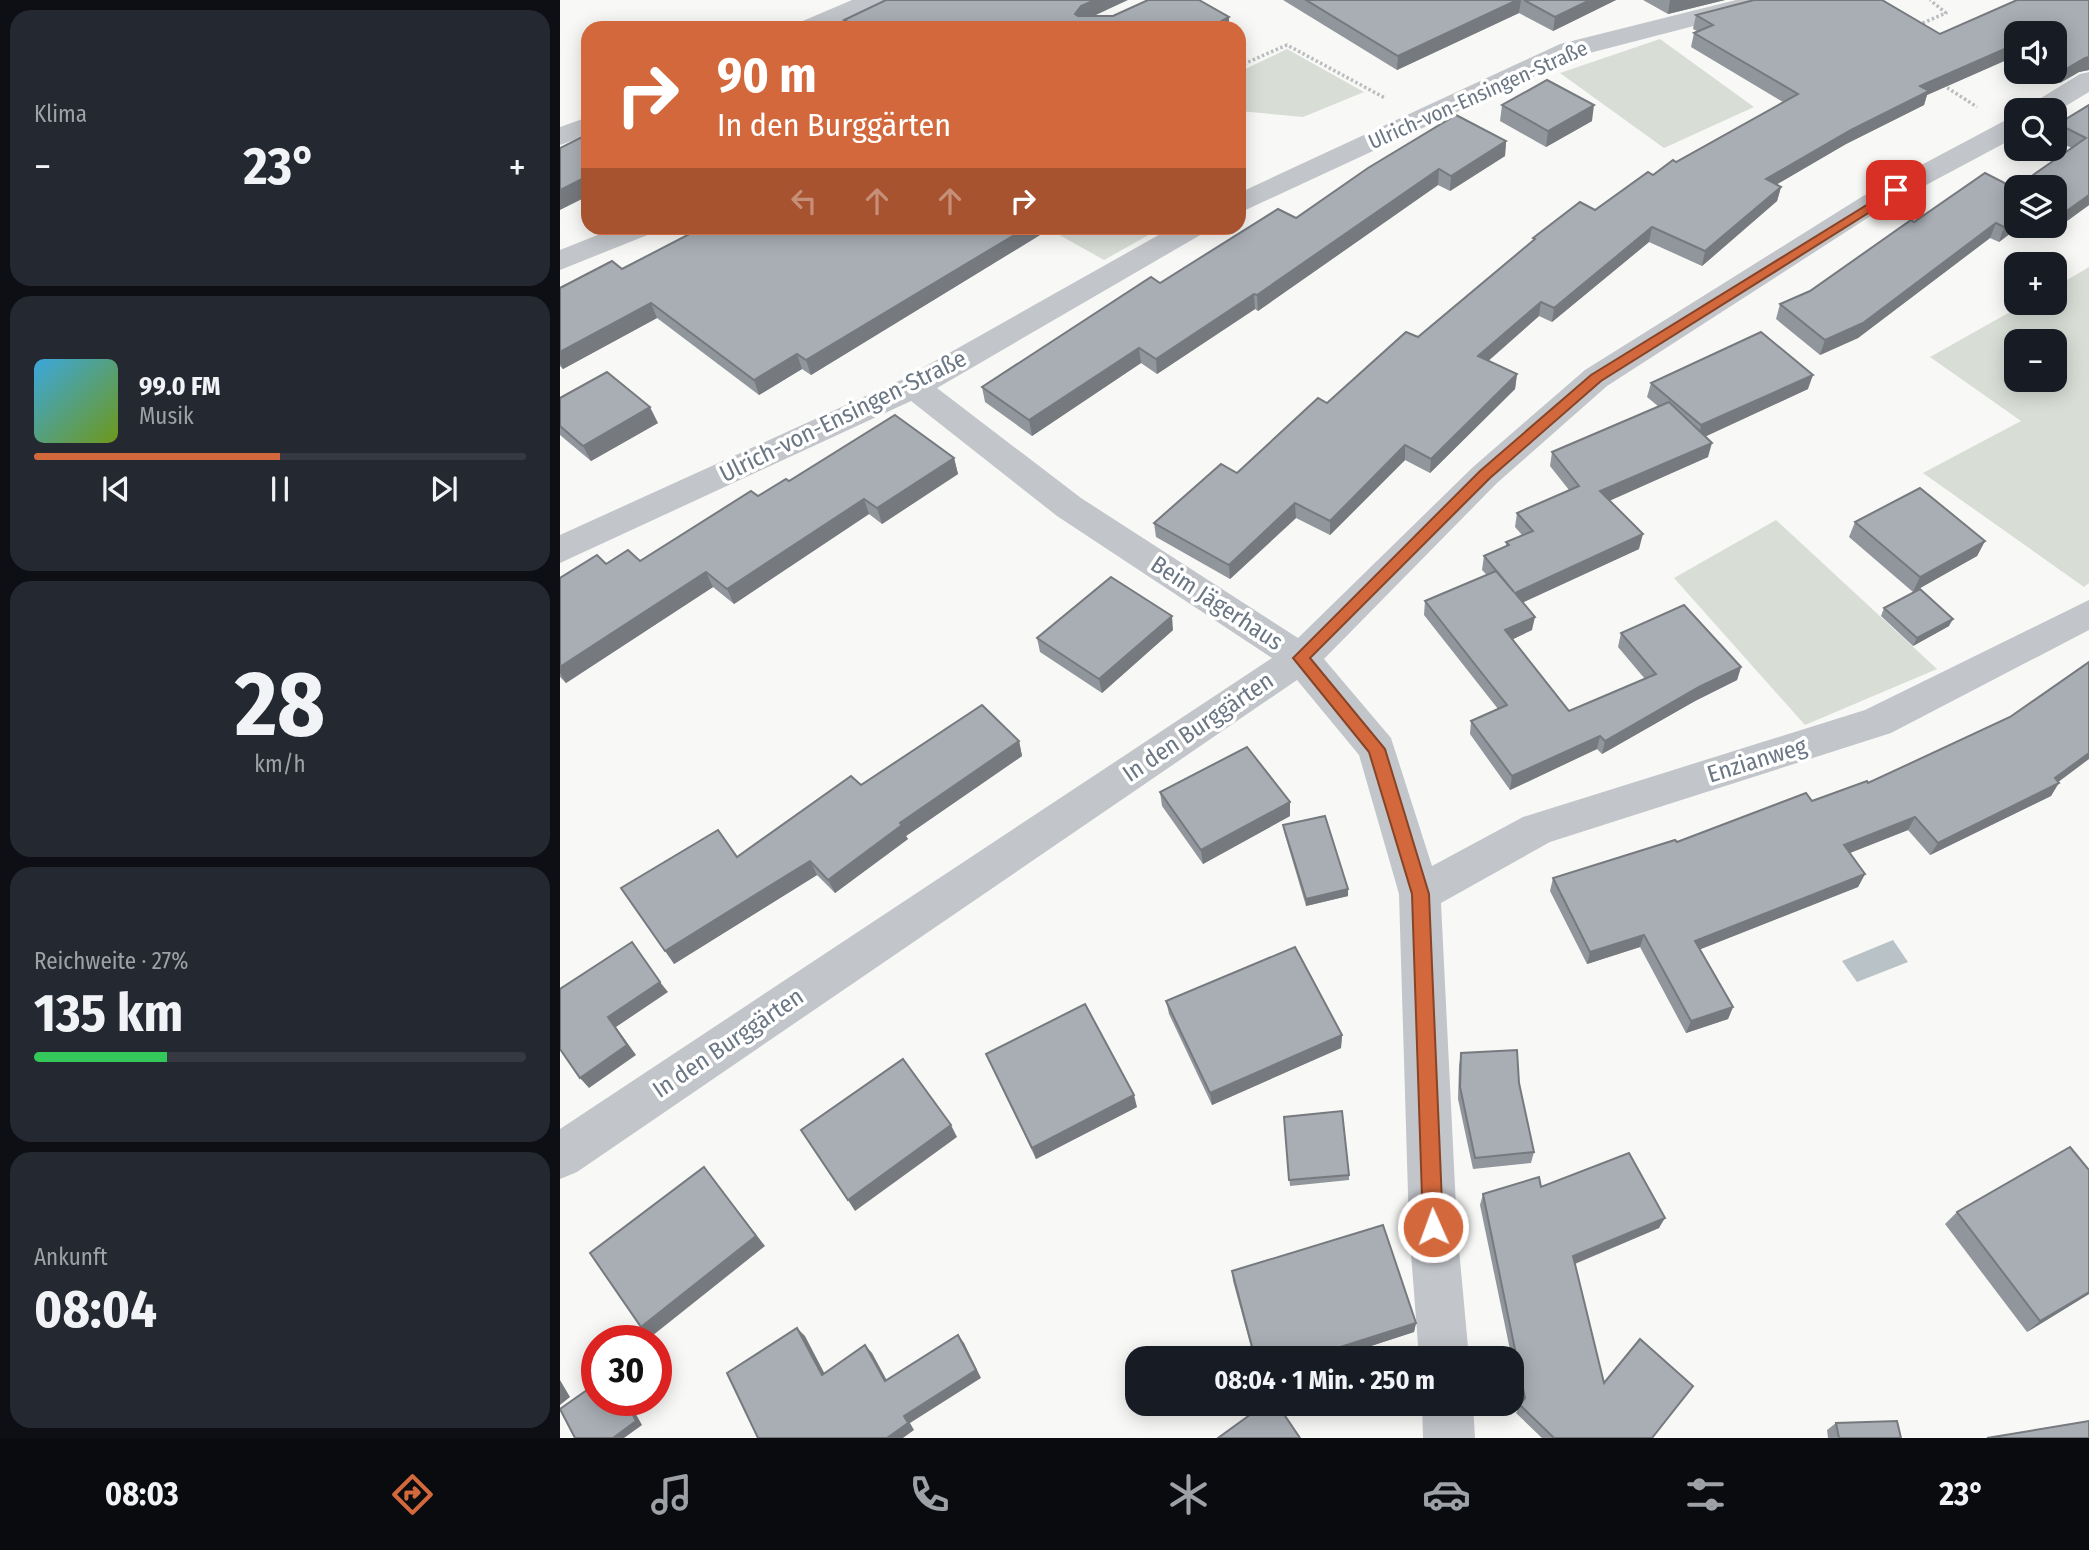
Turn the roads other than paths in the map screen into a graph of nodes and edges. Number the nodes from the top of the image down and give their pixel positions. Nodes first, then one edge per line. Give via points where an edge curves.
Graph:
1 (873, 0) edge
2 (1766, 0) edge
3 (824, 21) edge
4 (2089, 80) edge
5 (2065, 98) edge
6 (581, 128) edge
7 (560, 137) edge
8 (2004, 139) edge
9 (1246, 201) edge
10 (623, 235) edge
11 (1180, 235) edge
12 (560, 261) edge
13 (914, 387) junction
14 (560, 550) edge
15 (2089, 614) edge
16 (1301, 658) junction
17 (1420, 894) junction
18 (560, 1156) edge
19 (1443, 1346) edge

1 - 3 street
2 - 9 street, Ulrich-von-Ensingen-Straße via 1569,50
4 - 5 street, In den Burggärten
6 - 7 street
8 - 16 street, In den Burggärten via 1873,202 1596,378 1485,475
10 - 12 street
11 - 13 street, Ulrich-von-Ensingen-Straße
13 - 14 street, Ulrich-von-Ensingen-Straße
13 - 16 street, Beim Jägerhaus via 1069,507
15 - 17 street, Enzianweg via 1877,722 1537,829
16 - 17 street, Beim Jägerhaus via 1377,749
16 - 18 street, In den Burggärten
17 - 19 street, Beim Jägerhaus via 1433,1227

